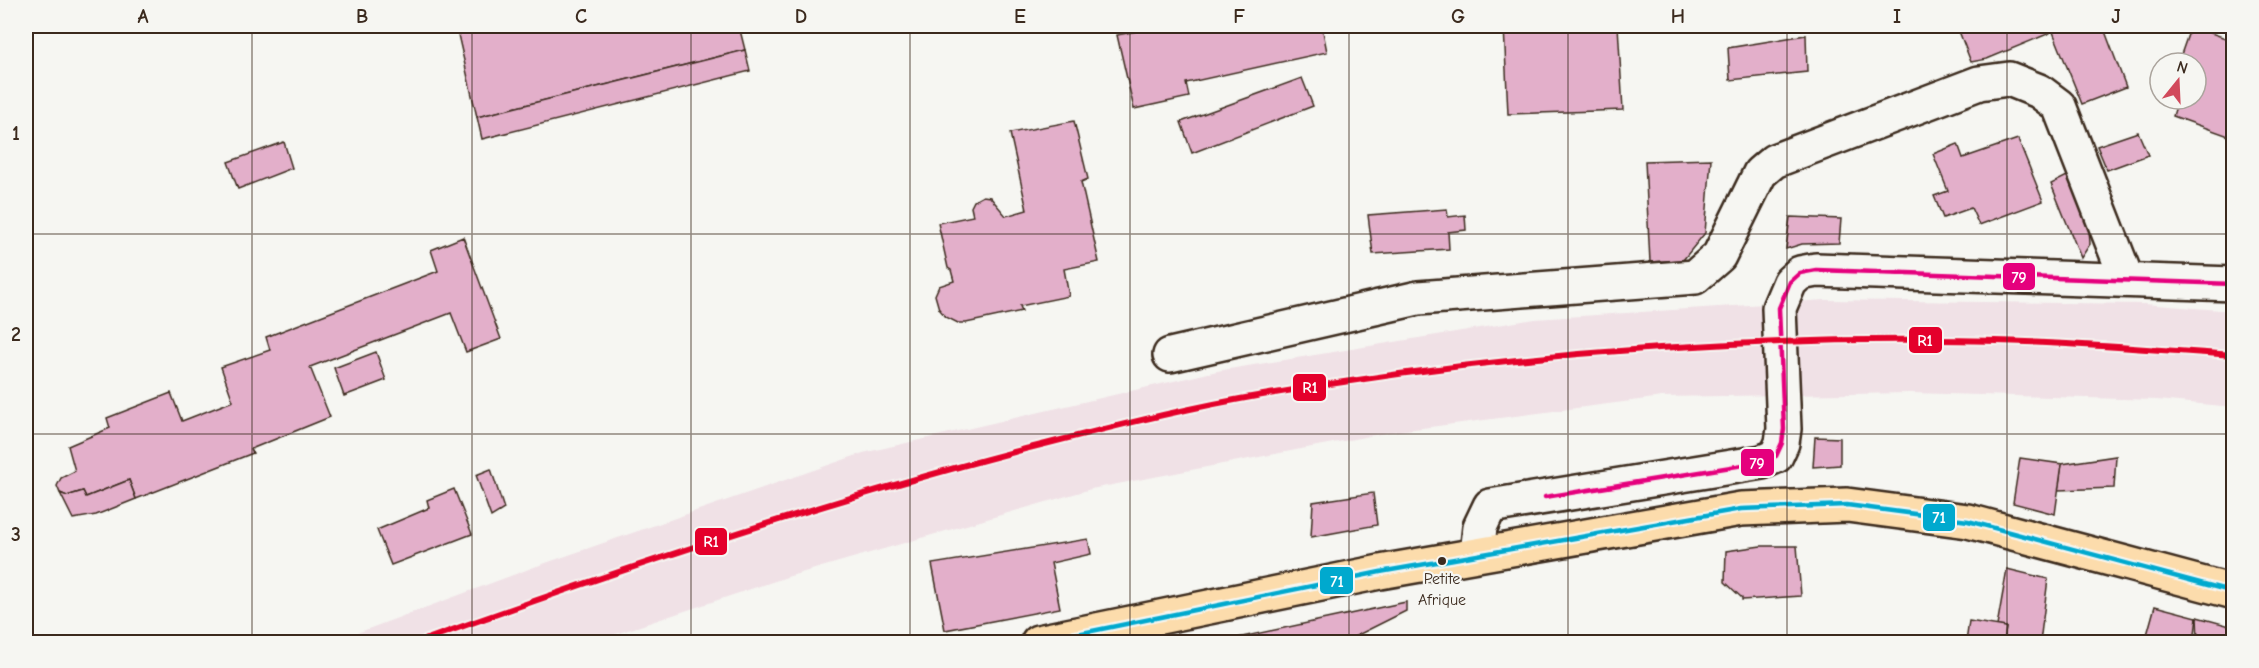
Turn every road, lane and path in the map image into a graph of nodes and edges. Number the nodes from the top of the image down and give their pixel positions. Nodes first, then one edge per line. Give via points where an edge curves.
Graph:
1 (2127, 280) junction
2 (2234, 284) edge
3 (1170, 355) dead end
4 (1478, 554) junction
5 (2234, 592) edge
6 (1038, 642) edge

1 - 2 street
1 - 3 street via 2059,106 2039,91 2009,79 1979,83 1774,161 1760,173 1719,256 1695,277 1418,298
1 - 4 street via 1816,270 1800,273 1790,282 1779,308 1784,429 1776,456 1762,462 1490,506 1480,527
4 - 5 main road via 1741,509 1847,505 1968,521
4 - 6 main road

